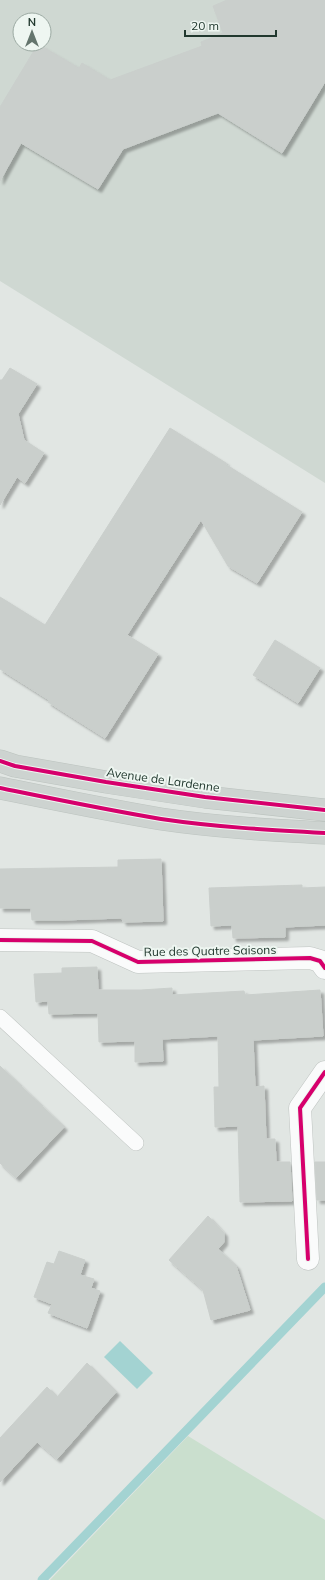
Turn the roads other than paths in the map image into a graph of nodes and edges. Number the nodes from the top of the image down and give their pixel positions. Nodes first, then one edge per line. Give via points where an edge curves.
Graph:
1 (0, 762) edge
2 (0, 788) edge
3 (325, 810) edge
4 (325, 833) edge
5 (0, 940) edge
6 (325, 968) edge
7 (0, 1017) edge
8 (325, 1072) edge
9 (136, 1143) dead end
10 (308, 1259) dead end

1 - 3 main road, Avenue de Lardenne via 205,797
2 - 4 main road via 162,819
5 - 6 street, Rue des Quatre Saisons via 92,941 138,962 310,958 320,961
7 - 9 lane
8 - 10 street via 300,1108

